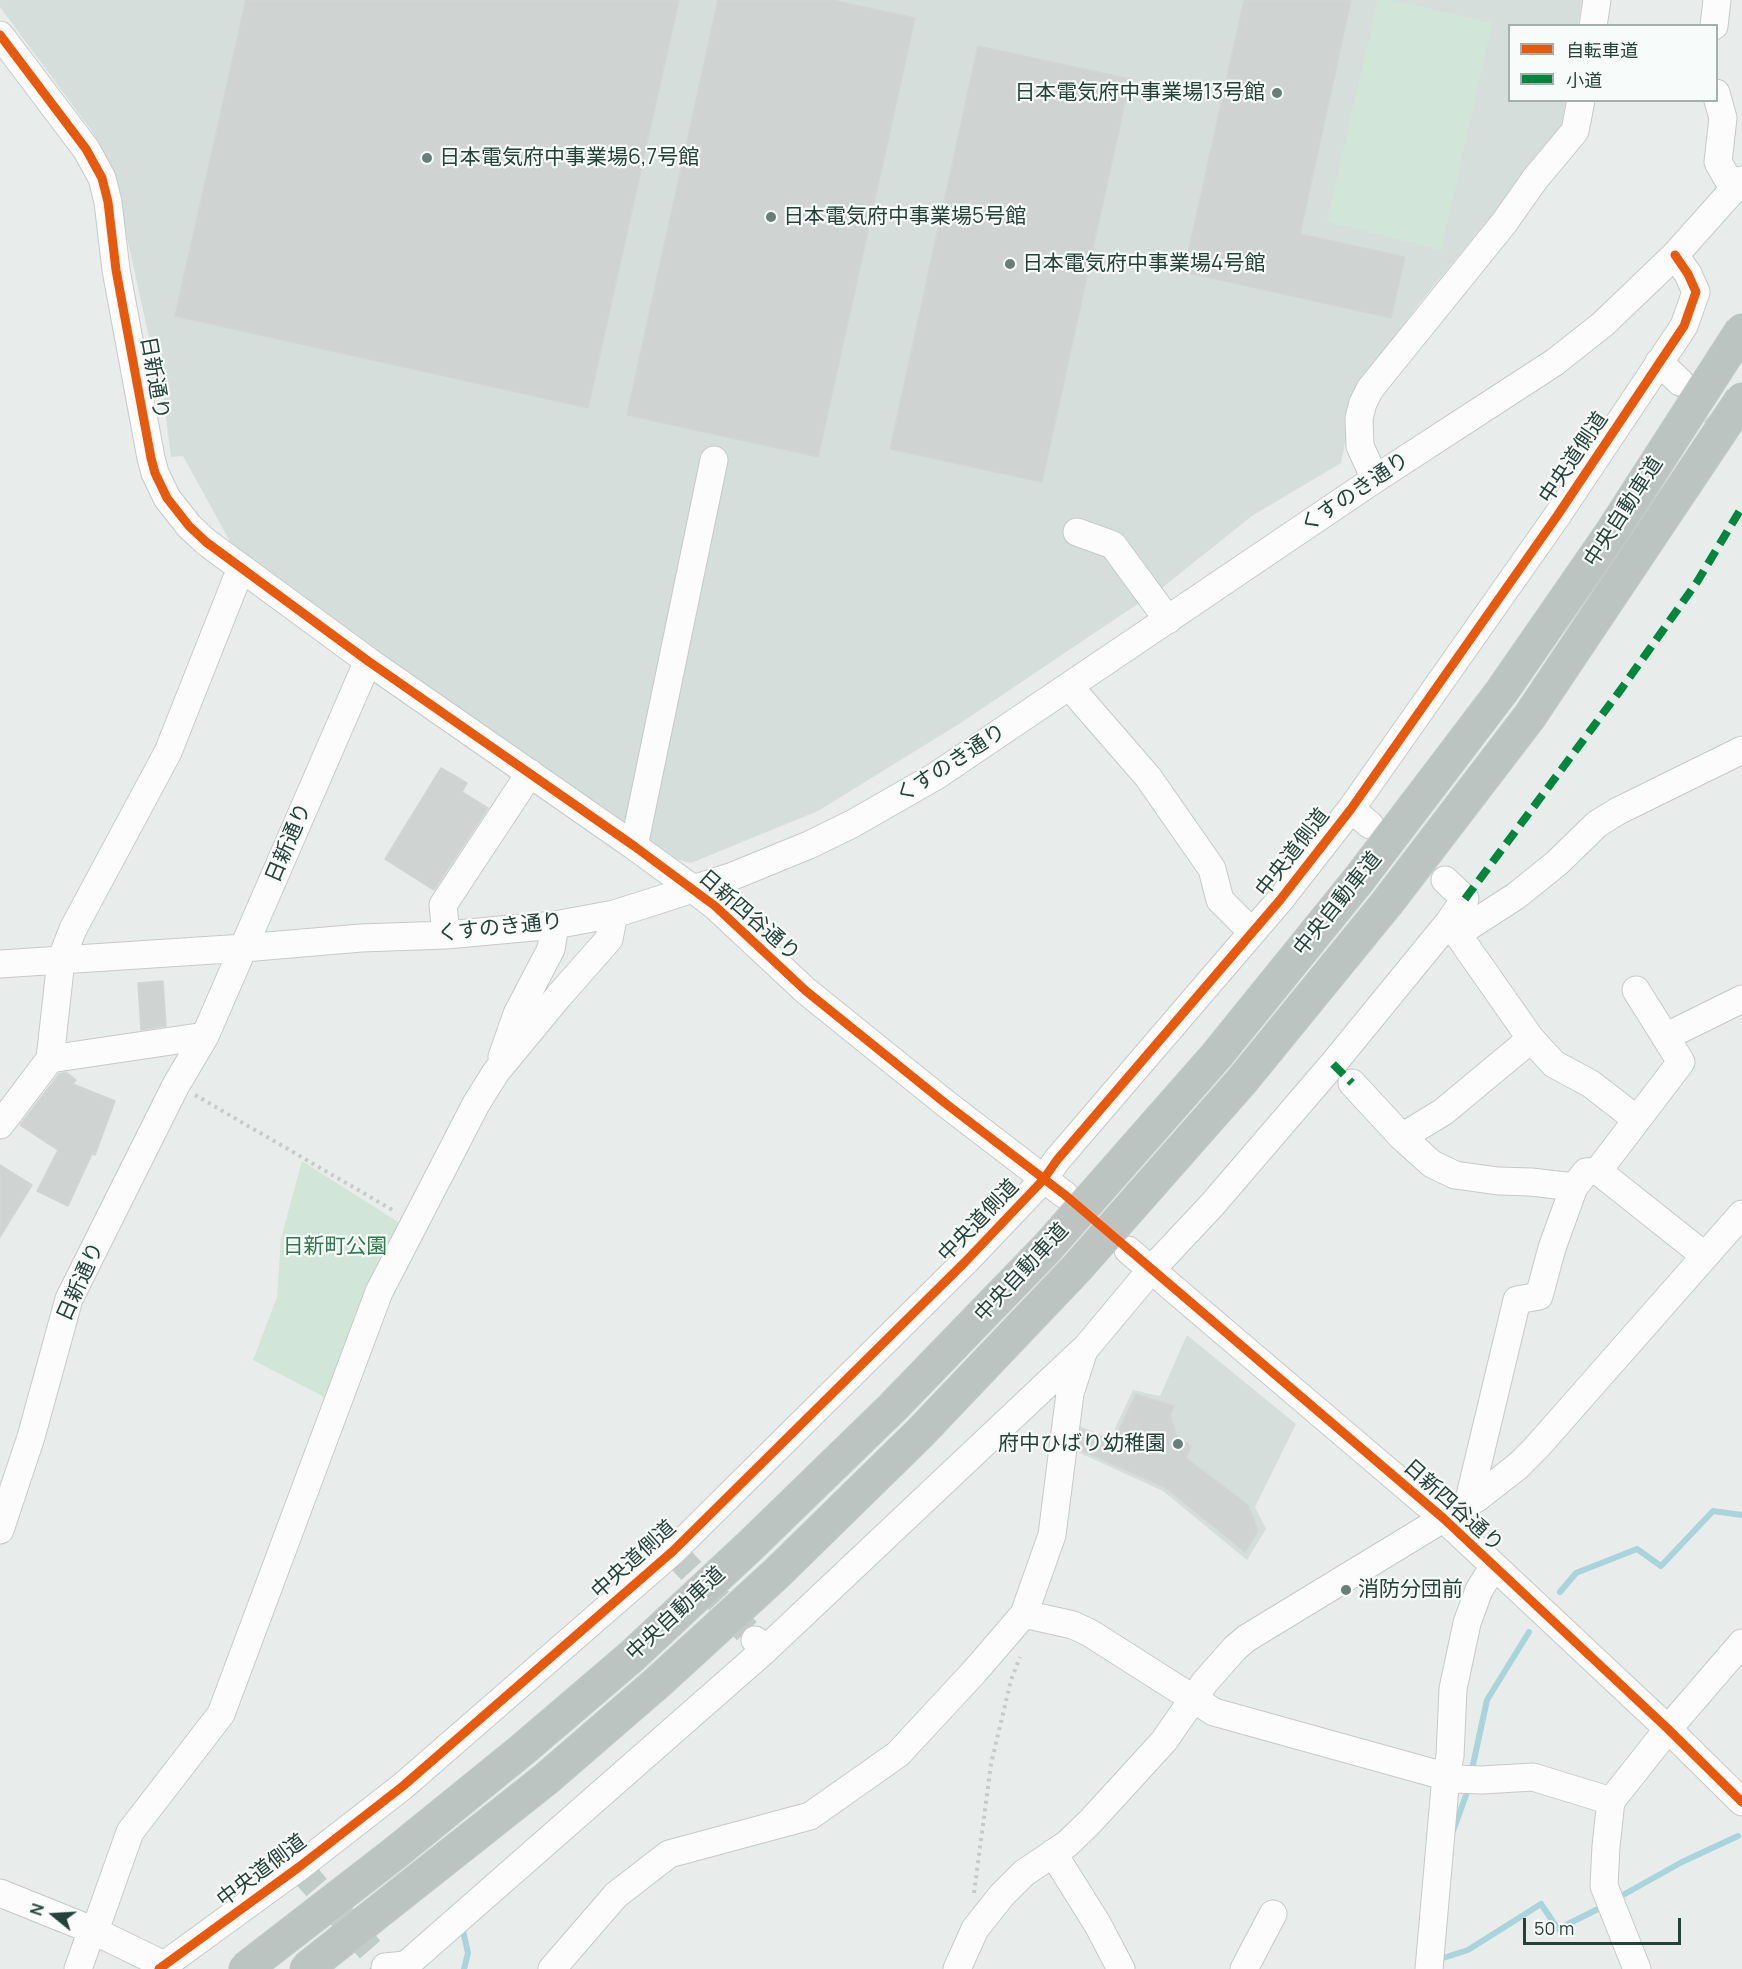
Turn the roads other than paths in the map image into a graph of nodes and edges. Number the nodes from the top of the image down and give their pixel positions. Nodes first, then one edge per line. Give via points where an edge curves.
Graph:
1 (1598, 0) edge
2 (1717, 0) edge
3 (1593, 24) edge
4 (1714, 24) edge
5 (0, 35) edge
6 (1718, 100) edge
7 (1581, 102) edge
8 (1738, 185) edge
9 (1675, 255) junction
10 (1742, 330) edge
11 (1659, 362) junction
12 (1680, 382) tunnel mouth
13 (1742, 399) edge
14 (714, 460) dead end
15 (1375, 479) junction
16 (1077, 532) dead end
17 (241, 568) junction
18 (1168, 620) junction
19 (368, 661) junction
20 (1069, 686) junction
21 (1742, 750) edge
22 (530, 773) junction
23 (634, 846) junction
24 (1446, 880) dead end
25 (693, 889) junction
26 (614, 914) junction
27 (555, 925) junction
28 (1453, 928) junction
29 (1252, 932) junction
30 (446, 935) junction
31 (244, 948) junction
32 (61, 960) junction
33 (0, 964) edge
34 (1636, 990) dead end
35 (1742, 999) edge
36 (205, 1036) junction
37 (1665, 1037) junction
38 (1531, 1039) junction
39 (50, 1059) junction
40 (496, 1072) junction
41 (1352, 1083) dead end
42 (1636, 1119) junction
43 (0, 1125) edge
44 (1402, 1137) junction
45 (1598, 1171) junction
46 (1054, 1187) junction
47 (1574, 1187) junction
48 (1742, 1214) edge
49 (1128, 1250) dead end
50 (1705, 1256) junction
51 (1151, 1270) junction
52 (1083, 1350) junction
53 (1468, 1504) junction
54 (1443, 1518) junction
55 (0, 1530) edge
56 (1494, 1566) junction
57 (1024, 1614) junction
58 (1742, 1643) edge
59 (1192, 1699) junction
60 (1668, 1729) junction
61 (1450, 1777) junction
62 (1611, 1801) junction
63 (1742, 1802) edge
64 (1053, 1853) junction
65 (0, 1893) edge
66 (1273, 1914) dead end
67 (92, 1930) junction
68 (161, 1967) edge
69 (387, 1968) edge
70 (78, 1969) edge
71 (245, 1969) edge
72 (306, 1969) edge
73 (552, 1969) edge
74 (957, 1969) edge
75 (1121, 1969) edge
76 (1244, 1969) edge
77 (1429, 1969) edge
78 (1637, 1969) edge

1 - 3 street
2 - 4 street
5 - 17 street, 日新通り via 86,149 102,178 145,434 161,488 189,526
6 - 8 street via 1723,118 1718,162
7 - 15 street via 1575,131 1370,389 1359,418 1360,446
8 - 9 street, くすのき通り
9 - 11 street, 中央道側道 via 1696,292 1684,326
9 - 15 street, くすのき通り via 1603,324 1555,362
10 - 71 highway, 中央自動車道, bridge via 1612,532 1502,691 1374,860 1216,1056 1047,1248 893,1407 632,1656 522,1750
11 - 12 street
11 - 29 street, 中央道側道 via 1360,817
13 - 72 highway, 中央自動車道, bridge via 1530,716 1387,903 1241,1082 1077,1268 920,1433 657,1683 546,1779
14 - 23 street
15 - 18 street, くすのき通り
16 - 18 street via 1113,545
17 - 19 street, 日新通り
17 - 32 street via 168,752
18 - 20 street, くすのき通り
19 - 22 street, 日新四谷通り
19 - 31 street, 日新通り
20 - 25 street, くすのき通り via 936,776 852,824 768,862
20 - 29 street via 1148,777 1212,869 1220,900
21 - 28 street via 1618,811 1597,824 1516,896
22 - 23 street, 日新四谷通り
22 - 30 street via 443,905
23 - 25 street, 日新四谷通り
24 - 28 street via 1465,898
25 - 26 street, くすのき通り
25 - 46 street, 日新四谷通り via 806,991
26 - 27 street, くすのき通り
26 - 40 street via 609,939
27 - 30 street, くすのき通り
27 - 40 street via 551,950 517,1014
28 - 38 street
28 - 51 street
29 - 46 street, 中央道側道 via 1057,1160
30 - 31 street, くすのき通り
31 - 32 street, くすのき通り
31 - 36 street, 日新通り
32 - 33 street, くすのき通り
32 - 39 street
34 - 37 street
35 - 37 street
36 - 39 street
36 - 55 street, 日新通り via 176,1084 69,1299 31,1437
37 - 42 street via 1681,1062
38 - 42 street via 1554,1064 1591,1084
38 - 44 street via 1443,1112
39 - 43 street
40 - 67 street via 379,1292 221,1714 130,1832
41 - 44 street
42 - 45 street
44 - 47 street via 1432,1164 1455,1175
45 - 47 street via 1586,1172
45 - 50 street
46 - 68 street, 中央道側道 via 965,1262 673,1551 403,1786
47 - 53 street via 1539,1296 1517,1300
48 - 50 street
49 - 51 street, 日新四谷通り
50 - 53 street via 1537,1447
51 - 52 street
51 - 54 street, 日新四谷通り
52 - 57 street via 1070,1393 1052,1534
52 - 69 street via 406,1965
53 - 54 street
54 - 56 street, 日新四谷通り
54 - 59 street via 1247,1638 1223,1660
56 - 60 street, 日新四谷通り
56 - 61 street via 1479,1590 1467,1623 1453,1689
57 - 59 street via 1090,1633
57 - 73 street via 898,1754 810,1816 669,1854 616,1895
58 - 60 street
59 - 61 street via 1214,1712
59 - 64 street via 1157,1749 1082,1830
60 - 62 street
60 - 63 street, 日新四谷通り
61 - 62 street via 1533,1777
61 - 77 street
62 - 78 street via 1604,1886
64 - 74 street via 1002,1895 975,1929
64 - 75 street
65 - 67 street
66 - 76 street
67 - 68 street
67 - 70 street

